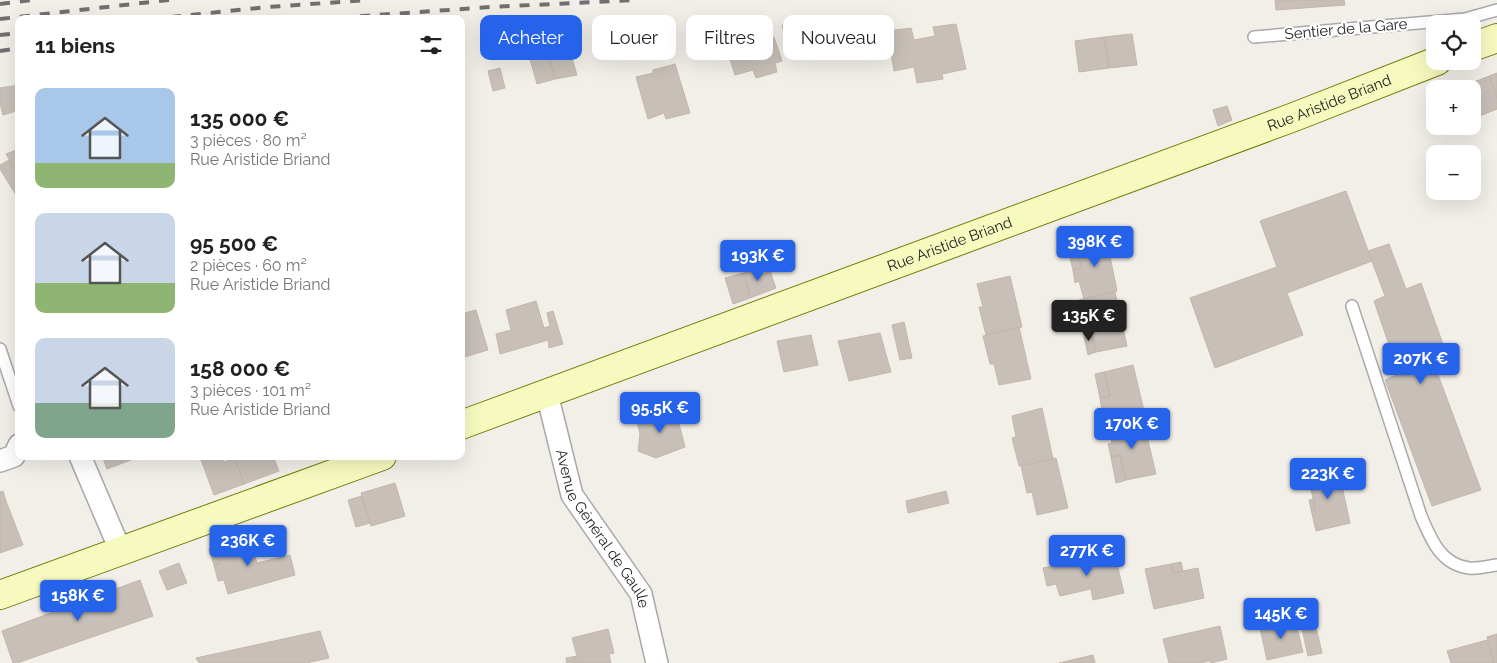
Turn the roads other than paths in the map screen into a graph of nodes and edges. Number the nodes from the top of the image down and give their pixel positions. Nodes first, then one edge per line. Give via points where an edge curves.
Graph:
1 (1497, 10) edge
2 (1254, 37) dead end
3 (1497, 38) edge
4 (1481, 44) edge
5 (1426, 65) edge
6 (1352, 306) dead end
7 (0, 349) edge
8 (15, 394) edge
9 (547, 394) junction
10 (465, 425) edge
11 (15, 454) edge
12 (82, 460) edge
13 (371, 460) edge
14 (0, 461) edge
15 (121, 552) junction
16 (1497, 565) edge
17 (0, 595) edge
18 (657, 663) edge

1 - 2 lane, Sentier de la Gare via 1465,19
3 - 4 street
5 - 9 street, Rue Aristide Briand
6 - 16 lane via 1433,543 1448,561 1469,568
7 - 8 lane
9 - 10 street, Rue Aristide Briand
9 - 18 street, Avenue Général de Gaulle via 572,495 641,594
11 - 14 street
12 - 15 street
13 - 15 street
15 - 17 street

